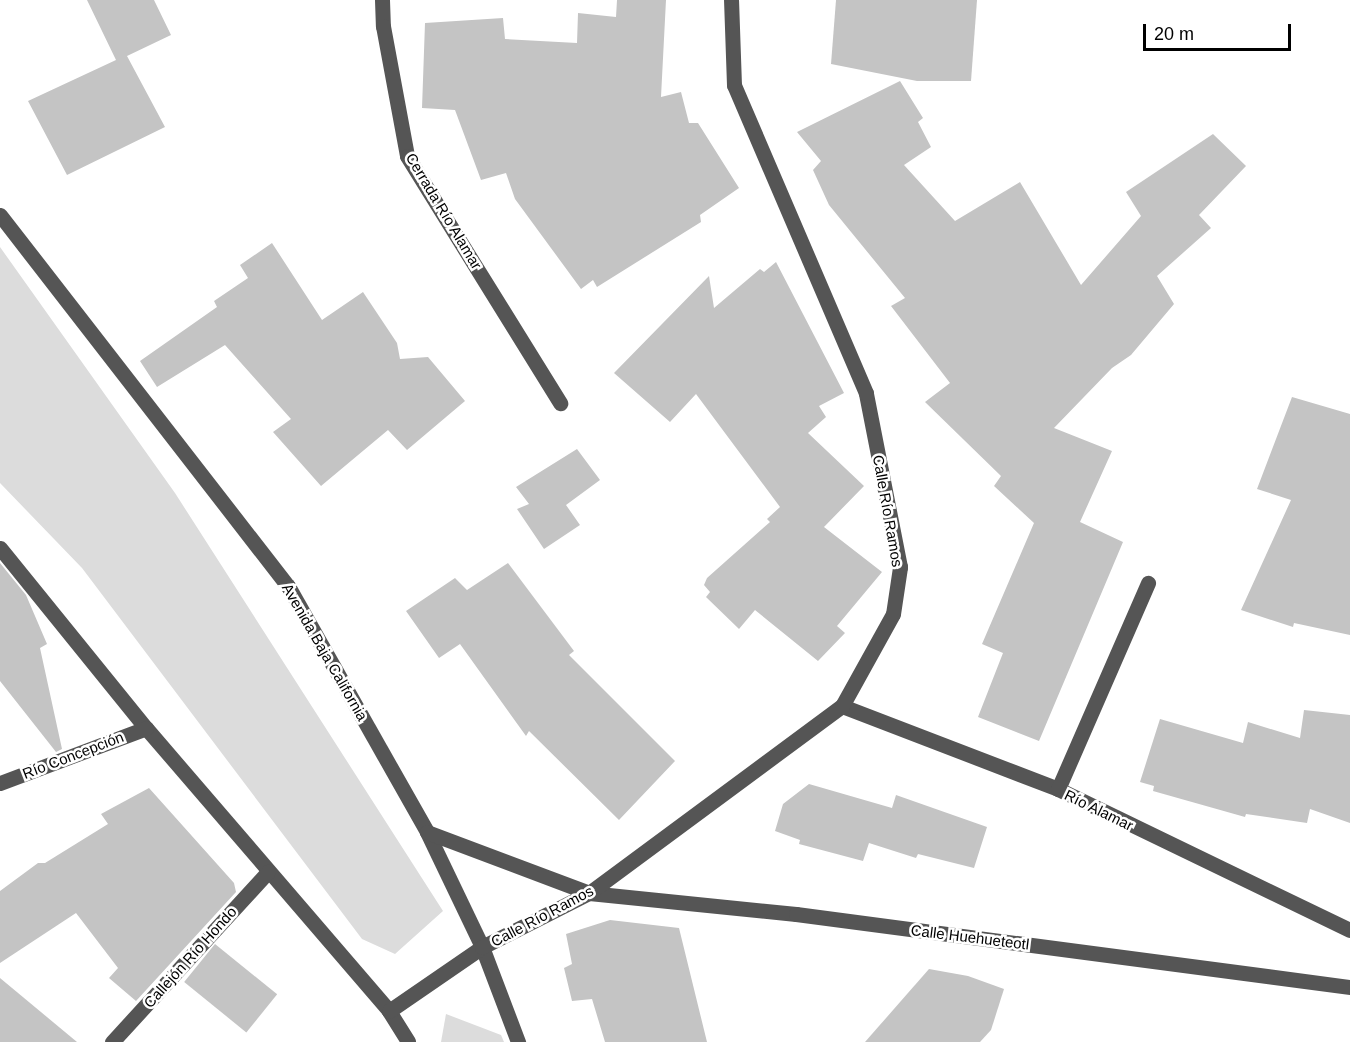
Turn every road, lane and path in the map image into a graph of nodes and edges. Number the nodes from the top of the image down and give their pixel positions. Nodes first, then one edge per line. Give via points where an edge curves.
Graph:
1 (382, 0) edge
2 (730, 0) edge
3 (0, 216) edge
4 (560, 403) dead end
5 (0, 548) edge
6 (1148, 583) dead end
7 (842, 706) junction
8 (146, 728) junction
9 (0, 783) edge
10 (1058, 789) junction
11 (427, 832) junction
12 (268, 872) junction
13 (589, 893) junction
14 (1350, 930) edge
15 (482, 947) junction
16 (1350, 987) edge
17 (389, 1011) junction
18 (111, 1042) edge
19 (408, 1042) edge
20 (518, 1042) edge

1 - 4 street, Cerrada Río Alamar via 383,26 407,156
2 - 7 street, Calle Río Ramos via 734,85 866,393 900,567 893,614
3 - 11 street, Avenida Baja California via 288,586
5 - 8 street
6 - 10 street
7 - 10 street, Río Alamar
7 - 13 street, Calle Río Ramos
8 - 9 street, Río Concepción
8 - 12 street
10 - 14 street, Río Alamar
11 - 13 street, Calle Huehueteotl
11 - 15 street, Avenida Baja California
12 - 17 street
12 - 18 street, Callejón Río Hondo
13 - 15 street, Calle Río Ramos
13 - 16 street, Calle Huehueteotl via 796,914
15 - 17 street, Calle Río Ramos
15 - 20 street, Avenida Baja California
17 - 19 street

